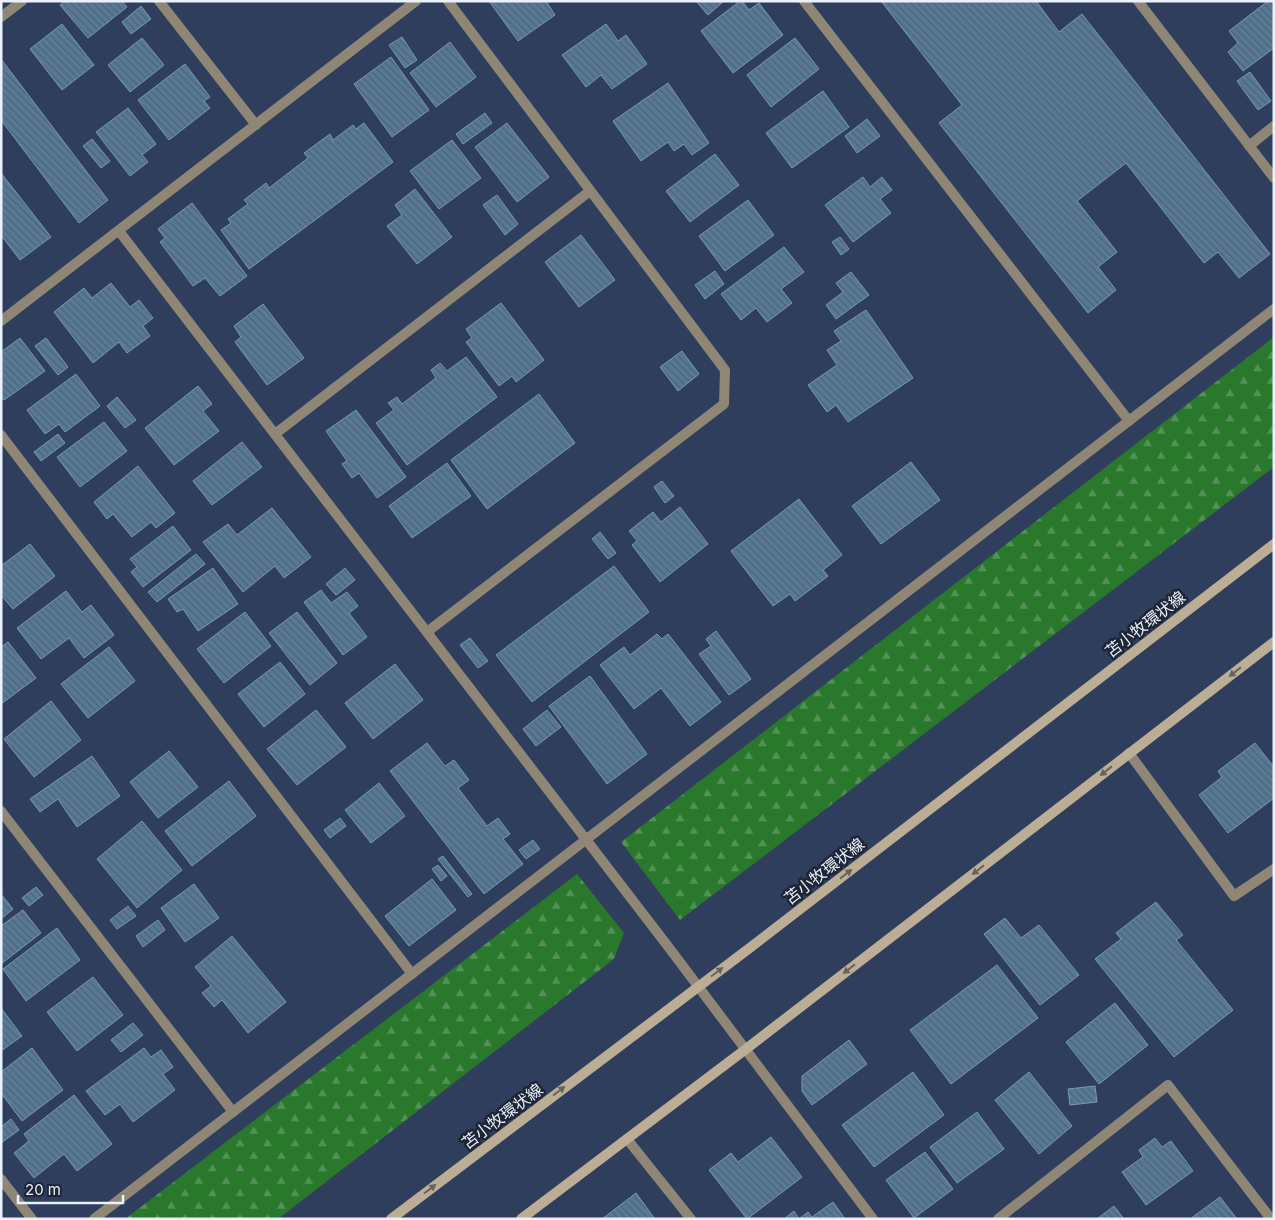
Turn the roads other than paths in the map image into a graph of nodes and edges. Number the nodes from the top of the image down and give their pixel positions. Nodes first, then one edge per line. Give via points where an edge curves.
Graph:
1 (22, 1) edge
2 (159, 1) edge
3 (416, 1) edge
4 (448, 1) edge
5 (804, 1) edge
6 (1138, 1) edge
7 (1, 17) edge
8 (256, 125) junction
9 (1274, 126) edge
10 (1249, 146) junction
11 (1274, 178) edge
12 (590, 191) junction
13 (119, 231) junction
14 (1274, 309) edge
15 (1, 321) edge
16 (1129, 420) junction
17 (275, 434) junction
18 (1, 436) edge
19 (1274, 544) edge
20 (427, 632) junction
21 (1274, 642) edge
22 (1129, 754) junction
23 (1, 811) edge
24 (586, 839) junction
25 (1274, 869) edge
26 (412, 974) junction
27 (698, 986) junction
28 (746, 1049) junction
29 (233, 1112) junction
30 (628, 1139) junction
31 (1, 1179) edge
32 (32, 1219) edge
33 (94, 1219) edge
34 (391, 1219) edge
35 (522, 1219) edge
36 (691, 1219) edge
37 (874, 1219) edge
38 (998, 1219) edge
39 (1271, 1219) edge

1 - 7 street
2 - 8 street
3 - 8 street
4 - 12 street
5 - 16 street
6 - 10 street
8 - 13 street
9 - 10 street
10 - 11 street
12 - 17 street
12 - 20 street via 725,370 724,404
13 - 15 street
13 - 17 street
14 - 16 street
16 - 24 street
17 - 20 street
18 - 26 street
27 -> 19 main road, 苫小牧環状線
20 - 24 street
21 -> 22 main road
22 - 25 street via 1234,896
22 -> 28 main road
23 - 29 street
24 - 26 street
24 - 27 street
26 - 29 street
27 - 28 street
34 -> 27 main road, 苫小牧環状線
28 - 30 main road
28 - 37 street
29 - 33 street
30 - 35 main road
30 - 36 street
31 - 32 street
38 - 39 street via 1168,1085

